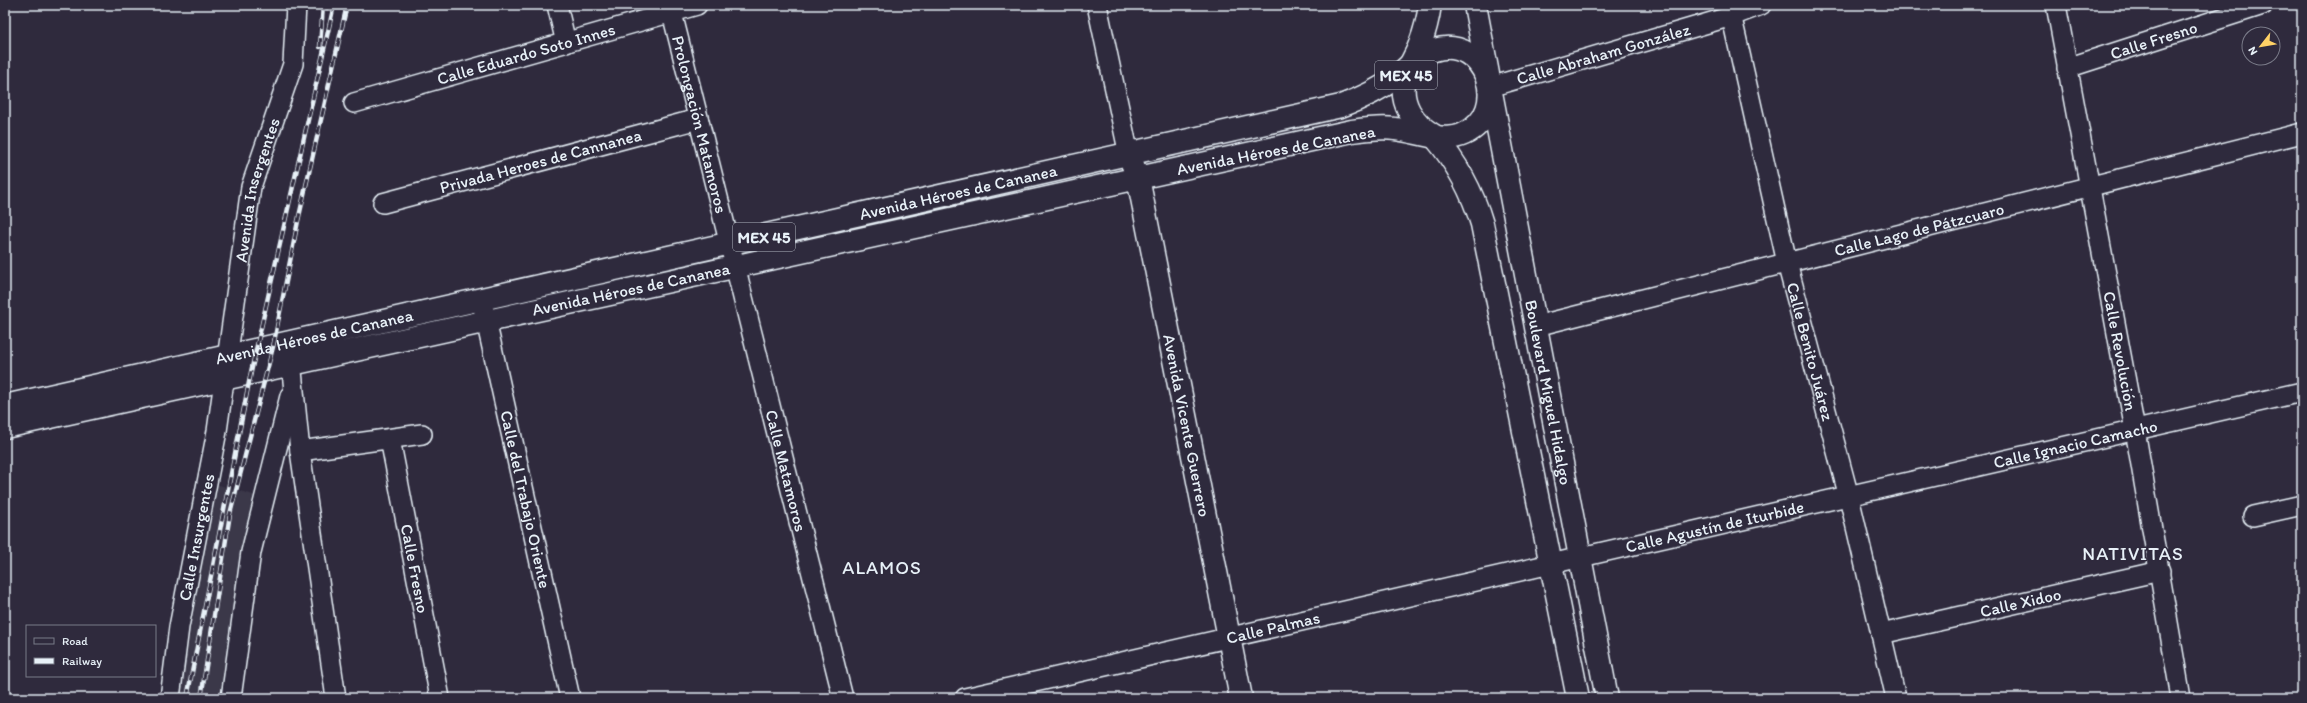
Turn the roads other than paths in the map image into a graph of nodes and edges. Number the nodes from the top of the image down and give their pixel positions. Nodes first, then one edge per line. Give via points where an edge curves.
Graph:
1 (296, 5) edge
2 (557, 5) edge
3 (697, 5) edge
4 (1097, 5) edge
5 (1430, 5) edge
6 (1475, 5) edge
7 (1761, 5) edge
8 (2056, 5) edge
9 (2263, 5) edge
10 (671, 9) edge
11 (1731, 11) edge
12 (566, 43) junction
13 (1409, 66) junction
14 (2067, 68) junction
15 (1490, 87) junction
16 (354, 103) dead end
17 (698, 119) junction
18 (2302, 133) edge
19 (1434, 136) junction
20 (1129, 155) junction
21 (1138, 178) junction
22 (2089, 188) junction
23 (383, 203) dead end
24 (1516, 215) junction
25 (1482, 224) junction
26 (728, 244) junction
27 (1787, 263) junction
28 (736, 265) junction
29 (484, 310) junction
30 (1536, 326) junction
31 (291, 364) junction
32 (225, 367) junction
33 (2302, 392) edge
34 (5, 406) edge
35 (5, 427) edge
36 (2135, 430) junction
37 (422, 434) dead end
38 (390, 439) junction
39 (300, 451) junction
40 (1849, 497) junction
41 (2302, 505) edge
42 (2252, 516) dead end
43 (1581, 558) junction
44 (1552, 564) junction
45 (2160, 571) junction
46 (1881, 634) junction
47 (1229, 638) junction
48 (1020, 692) edge
49 (170, 698) edge
50 (231, 698) edge
51 (336, 698) edge
52 (440, 698) edge
53 (570, 698) edge
54 (843, 698) edge
55 (965, 698) edge
56 (1240, 698) edge
57 (1578, 698) edge
58 (1607, 698) edge
59 (1896, 698) edge
60 (2181, 698) edge

1 - 32 street, Avenida Insergentes via 293,64 251,187
2 - 12 street
3 - 10 street, Calle Eduardo Soto Innes
4 - 20 street
5 - 13 main road, MEX 45 via 1420,45
6 - 15 main road, MEX 45
7 - 11 street, Calle Abraham González
8 - 14 street, Calle Revolución
9 - 14 street, Calle Fresno
10 - 12 street, Calle Eduardo Soto Innes
10 - 17 street, Prolongación Matamoros
11 - 15 street, Calle Abraham González
11 - 27 street, Calle Benito Juárez
12 - 16 street, Calle Eduardo Soto Innes
13 - 15 main road, Avenida Héroes de Cananea / MEX 45 via 1420,56 1434,49 1449,48 1464,52 1476,60 1486,72
13 - 19 main road, MEX 45 via 1404,79 1406,107 1422,129
13 - 20 main road, Avenida Héroes de Cananea / MEX 45 via 1377,90 1340,106
14 - 22 street, Calle Revolución
15 - 19 main road, Avenida Héroes de Cananea / MEX 45 via 1490,102 1485,115 1475,127 1456,136
15 - 24 main road, Boulevard Miguel Hidalgo
17 - 23 street, Privada Heroes de Cannanea
17 - 26 street, Prolongación Matamoros
18 - 22 street, Calle Lago de Pátzcuaro
19 - 21 main road, Avenida Héroes de Cananea / MEX 45 via 1394,128 1352,131
19 - 25 main road, Boulevard Miguel Hidalgo via 1459,168 1477,204
20 - 21 main road, Avenida Vicente Guerrero
20 - 26 main road, Avenida Héroes de Cananea / MEX 45
21 - 28 main road, Avenida Héroes de Cananea / MEX 45
21 - 47 main road, Avenida Vicente Guerrero
22 - 27 street, Calle Lago de Pátzcuaro
22 - 36 street, Calle Revolución
24 - 25 main road
24 - 30 main road, Boulevard Miguel Hidalgo
25 - 44 main road, Boulevard Miguel Hidalgo
26 - 28 street, Calle Matamoros
26 - 29 main road, Avenida Héroes de Cananea / MEX 45
27 - 30 street, Calle Lago de Pátzcuaro
27 - 40 street, Calle Benito Juárez
28 - 29 main road, Avenida Héroes de Cananea / MEX 45
28 - 54 street, Calle Matamoros
29 - 31 main road, Avenida Héroes de Cananea / MEX 45
29 - 53 street, Calle del Trabajo Oriente
30 - 43 main road, Boulevard Miguel Hidalgo
31 - 32 main road, Avenida Héroes de Cananea / MEX 45
31 - 39 street
31 - 50 street via 251,552
32 - 34 main road, Avenida Héroes de Cananea / MEX 45
32 - 35 main road, Avenida Héroes de Cananea / MEX 45
32 - 49 street, Calle Insurgentes via 217,431 179,627
33 - 36 street, Calle Ignacio Camacho
36 - 40 street, Calle Ignacio Camacho
36 - 45 street, Calle Revolución
37 - 38 street
38 - 39 street
38 - 52 street, Calle Fresno
39 - 51 street
40 - 43 street, Calle Agustín de Iturbide
40 - 46 street, Calle Benito Juárez
41 - 42 street
43 - 44 street, Calle Palmas
43 - 58 main road, Boulevard Miguel Hidalgo
44 - 47 street, Calle Palmas
44 - 57 main road, Boulevard Miguel Hidalgo
45 - 46 street, Calle Xidoo
45 - 60 street, Calle Revolución
46 - 59 street, Calle Benito Juárez
47 - 48 street, Calle Palmas
47 - 56 main road, Avenida Vicente Guerrero
48 - 55 street, Calle Palmas

